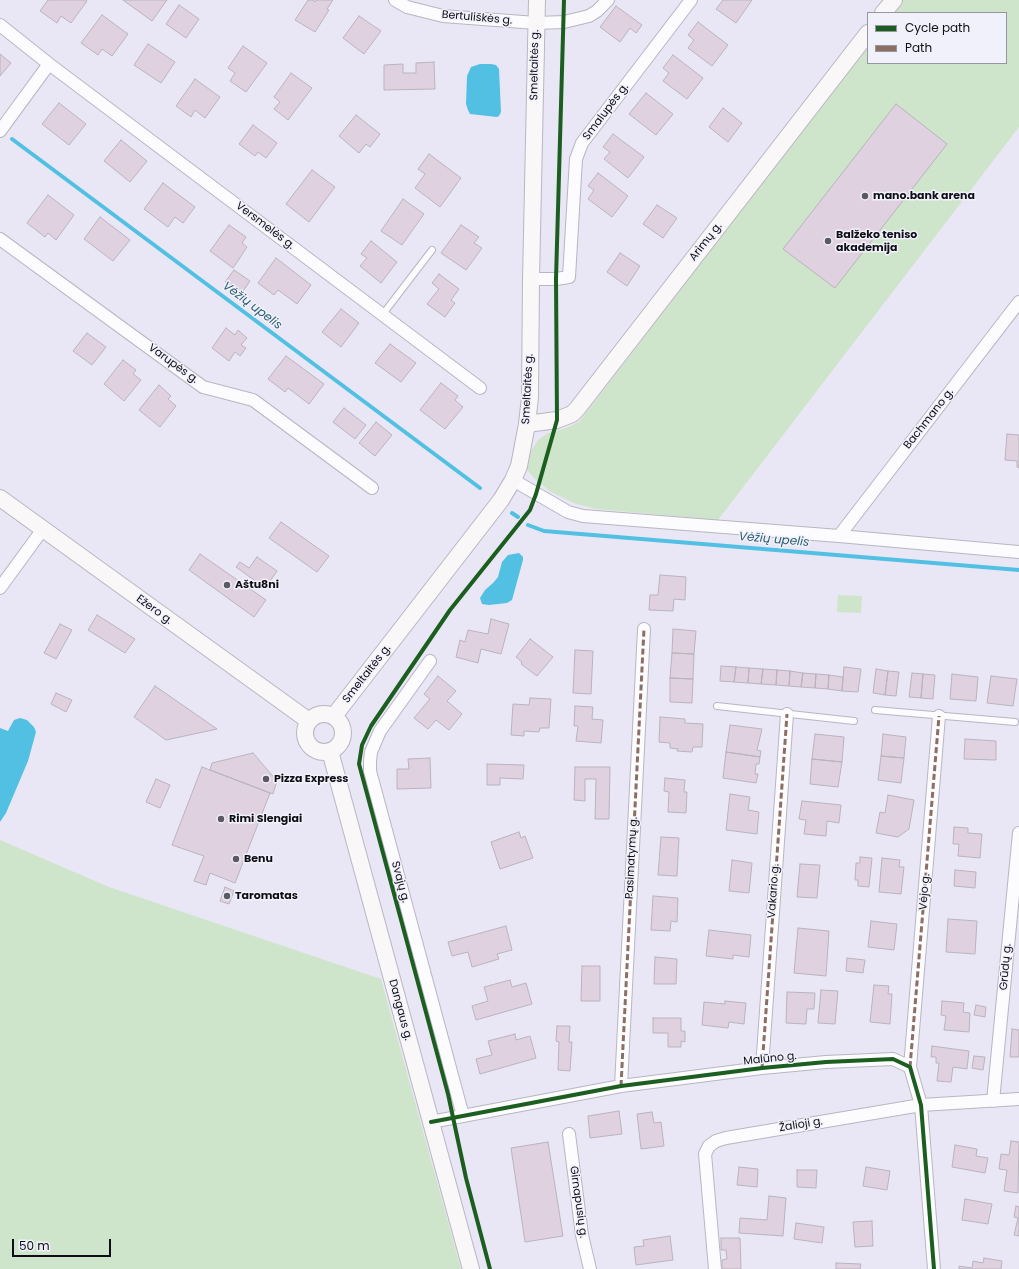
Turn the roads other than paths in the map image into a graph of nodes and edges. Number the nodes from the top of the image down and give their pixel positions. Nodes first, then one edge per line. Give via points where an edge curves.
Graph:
1 (395, 0) edge
2 (537, 0) edge
3 (608, 0) edge
4 (691, 0) edge
5 (894, 0) edge
6 (885, 12) edge
7 (536, 23) junction
8 (0, 25) edge
9 (867, 34) edge
10 (49, 64) junction
11 (0, 131) edge
12 (0, 239) edge
13 (432, 250) dead end
14 (531, 280) junction
15 (1019, 302) edge
16 (383, 314) junction
17 (480, 388) dead end
18 (527, 424) junction
19 (513, 480) junction
20 (372, 488) dead end
21 (0, 498) edge
22 (43, 530) junction
23 (838, 536) junction
24 (1019, 552) edge
25 (0, 588) edge
26 (644, 629) dead end
27 (430, 661) dead end
28 (716, 706) dead end
29 (875, 710) dead end
30 (787, 714) junction
31 (334, 716) junction
32 (939, 716) junction
33 (309, 721) junction
34 (854, 721) dead end
35 (1015, 722) dead end
36 (330, 751) junction
37 (1019, 833) edge
38 (910, 1067) junction
39 (762, 1068) junction
40 (621, 1086) junction
41 (1019, 1099) edge
42 (993, 1101) junction
43 (921, 1105) junction
44 (464, 1116) junction
45 (431, 1122) junction
46 (569, 1134) dead end
47 (471, 1269) edge
48 (590, 1269) edge
49 (715, 1269) edge
50 (934, 1269) edge

1 - 7 street, Bertuliškės g. via 407,7 443,16
2 - 7 main road, Smeltaitės g.
3 - 7 street via 589,16 564,22
4 - 14 street, Smalupės g. via 582,143 576,159 569,277
5 - 6 main road
7 - 14 main road, Smeltaitės g.
8 - 10 street, Versmelės g.
9 - 18 main road, Arimų g. via 577,409 557,420
10 - 11 street
10 - 16 street, Versmelės g.
12 - 20 street, Varupės g. via 203,387 254,400
13 - 16 lane
14 - 18 main road, Smeltaitės g. via 530,397
15 - 23 street, Bachmano g.
16 - 17 street, Versmelės g.
18 - 19 main road, Smeltaitės g. via 519,466
19 - 23 street via 568,512 583,516
19 - 31 main road, Smeltaitės g. via 501,500
21 - 22 main road, Ežero g.
22 - 25 street
22 - 33 main road, Ežero g.
23 - 24 street
26 - 40 street, Pasimatymų g.
27 - 44 street, Svajų g. via 380,732 371,752 370,771
28 - 30 lane
29 - 32 lane
30 - 34 lane
30 - 39 street, Vakario g.
31 - 33 main road via 321,714
31 - 36 main road via 340,721 343,735 341,742
32 - 35 lane
32 - 38 street, Vėjo g.
33 - 36 main road via 305,734 307,741 317,750
36 - 45 main road, Dangaus g.
37 - 42 street, Grūdų g.
38 - 39 street, Malūno g. via 893,1059
38 - 43 street
39 - 40 street, Malūno g.
40 - 44 street, Malūno g.
41 - 42 street, Žalioji g.
42 - 43 street, Žalioji g.
43 - 49 street, Žalioji g. via 726,1138 709,1146 705,1154
43 - 50 street
44 - 45 street, Malūno g.
45 - 47 main road, Dangaus g.
46 - 48 street, Girnapusių g. via 582,1235

